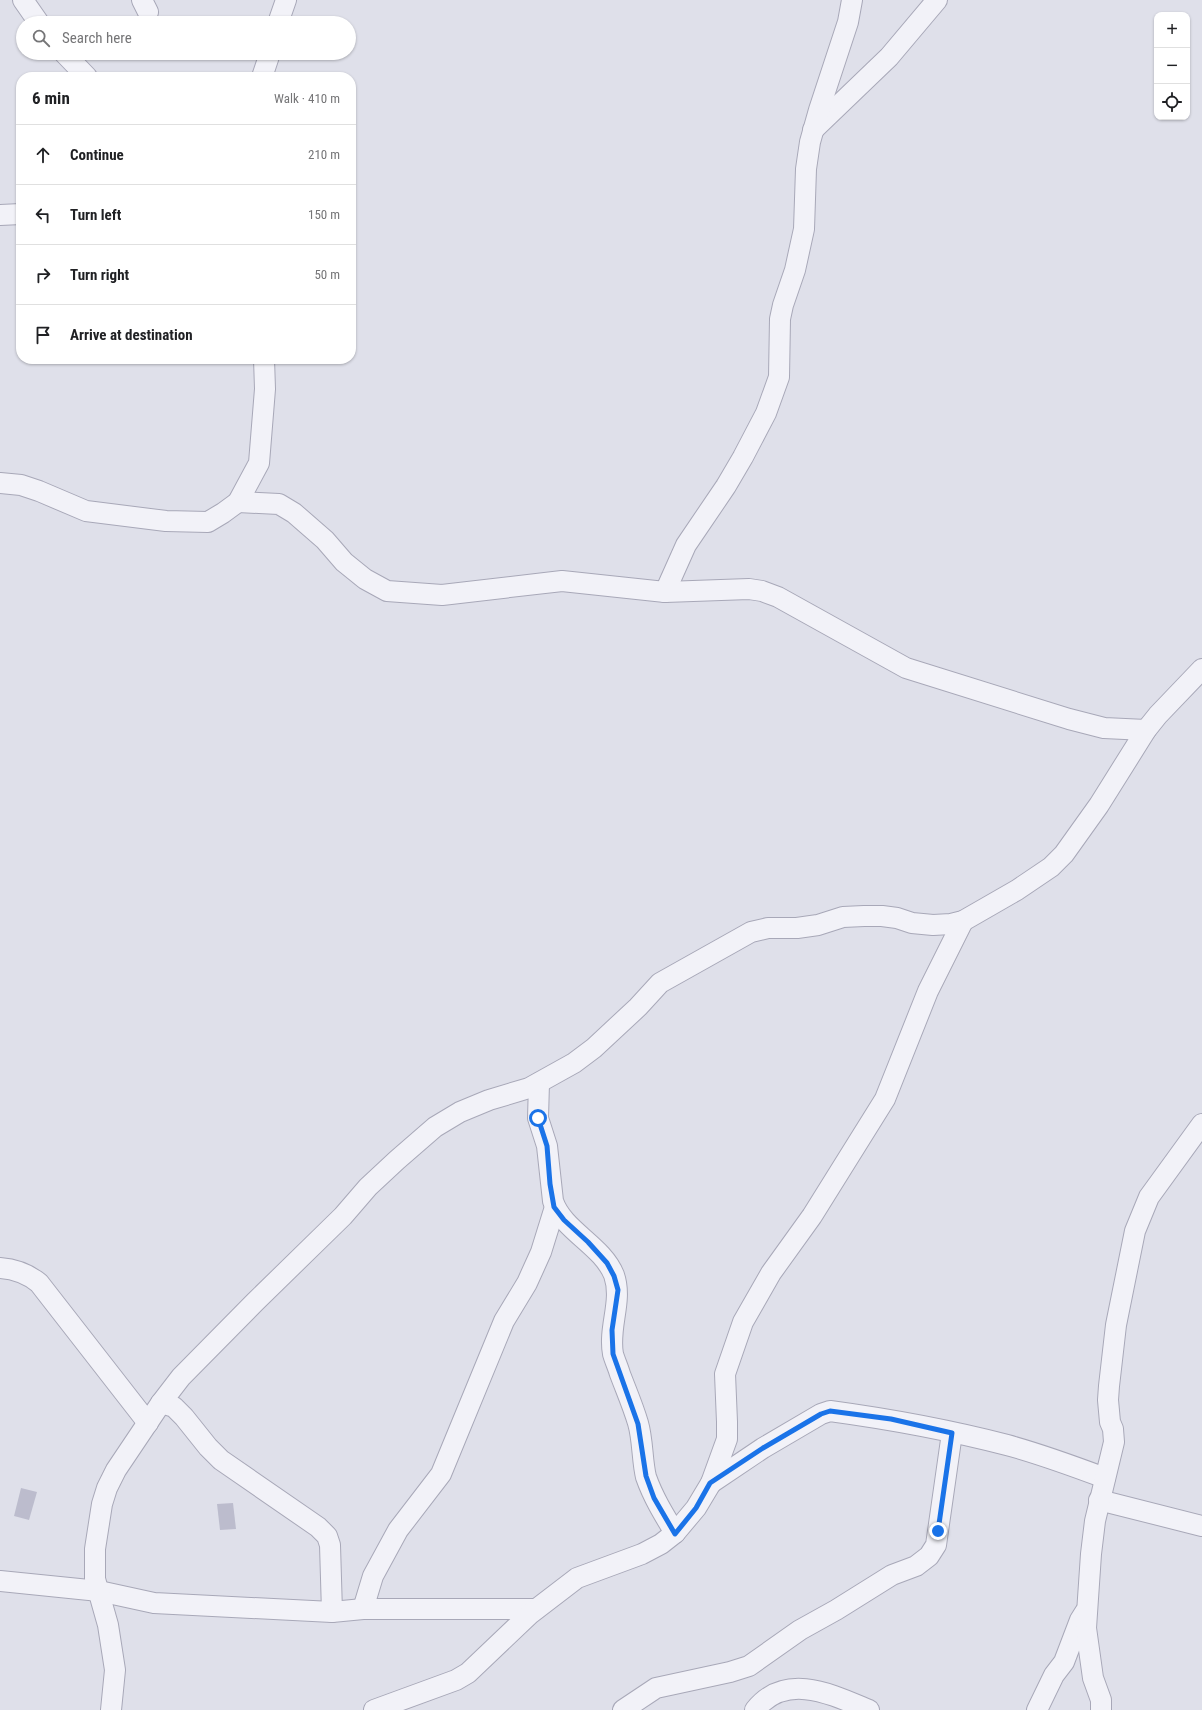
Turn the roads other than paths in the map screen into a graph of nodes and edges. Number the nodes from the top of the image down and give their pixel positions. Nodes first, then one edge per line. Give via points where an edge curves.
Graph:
1 (23, 0) edge
2 (286, 0) edge
3 (852, 0) edge
4 (937, 0) edge
5 (34, 16) edge
6 (280, 16) edge
7 (71, 60) edge
8 (268, 60) edge
9 (82, 72) edge
10 (264, 72) edge
11 (813, 130) junction
12 (16, 214) edge
13 (0, 215) edge
14 (264, 364) edge
15 (0, 483) edge
16 (238, 502) junction
17 (665, 592) junction
18 (1202, 670) edge
19 (1146, 730) junction
20 (963, 921) junction
21 (539, 1083) junction
22 (1202, 1124) edge
23 (554, 1207) junction
24 (0, 1268) edge
25 (161, 1403) junction
26 (148, 1423) junction
27 (952, 1433) junction
28 (1105, 1478) junction
29 (710, 1483) junction
30 (1099, 1500) junction
31 (1202, 1526) edge
32 (675, 1534) junction
33 (0, 1581) edge
34 (99, 1591) junction
35 (1088, 1608) junction
36 (362, 1609) junction
37 (536, 1609) junction
38 (332, 1612) junction
39 (640, 1703) edge
40 (111, 1710) edge
41 (374, 1710) edge
42 (623, 1710) edge
43 (755, 1710) edge
44 (869, 1710) edge
45 (1037, 1710) edge
46 (1102, 1710) edge

1 - 5 street
2 - 6 street
3 - 11 street via 848,22
4 - 11 street via 889,57
7 - 9 street
8 - 10 street
11 - 17 street via 806,169 804,229 780,319 778,377 772,398 744,458 686,546
12 - 13 street
14 - 16 street via 266,389 259,463
15 - 16 street via 40,491 86,511 166,521 208,522
16 - 17 street via 279,504 294,513 325,540 365,579 387,591 442,595 562,581
17 - 19 street via 749,589 762,591 814,616 906,668 1069,719 1104,728
18 - 19 street
19 - 20 street via 1100,805 1064,854 1051,867 1017,890
20 - 21 street via 933,925 890,917 843,917 818,925 768,928 751,932 660,983 594,1048
20 - 29 street via 928,991 885,1099 812,1216 771,1273 743,1322 725,1374 727,1439
21 - 23 street via 538,1118 547,1146
21 - 25 street via 520,1092 467,1109 435,1127 368,1188 181,1377
22 - 28 street via 1149,1197 1135,1231 1116,1326 1108,1400 1114,1442
23 - 32 street via 607,1263 614,1276 618,1290 612,1330 613,1354 638,1424 646,1476 654,1498
23 - 36 street via 541,1252 502,1328 441,1474 398,1530 373,1576
24 - 26 street via 30,1276 39,1283
25 - 26 street
25 - 38 street via 174,1407 221,1460 305,1517 327,1536 330,1545
26 - 34 street via 116,1470 102,1504 95,1549 95,1579
27 - 28 street via 1006,1445
27 - 29 street via 891,1419 830,1411 763,1448
27 - 39 street via 936,1545 929,1556 916,1566 892,1575 800,1630 749,1666 656,1688
28 - 30 street
29 - 32 street via 696,1508
30 - 31 street
30 - 35 street via 1091,1554
32 - 37 street via 642,1554 576,1578
33 - 34 street
34 - 38 street via 154,1603
34 - 40 street via 108,1625 115,1670
35 - 45 street via 1080,1620 1064,1662 1054,1675
35 - 46 street via 1086,1628 1093,1678
36 - 37 street
36 - 38 street
37 - 41 street via 468,1673 456,1680
39 - 42 street
43 - 44 street via 771,1695 785,1690 802,1689 830,1694

